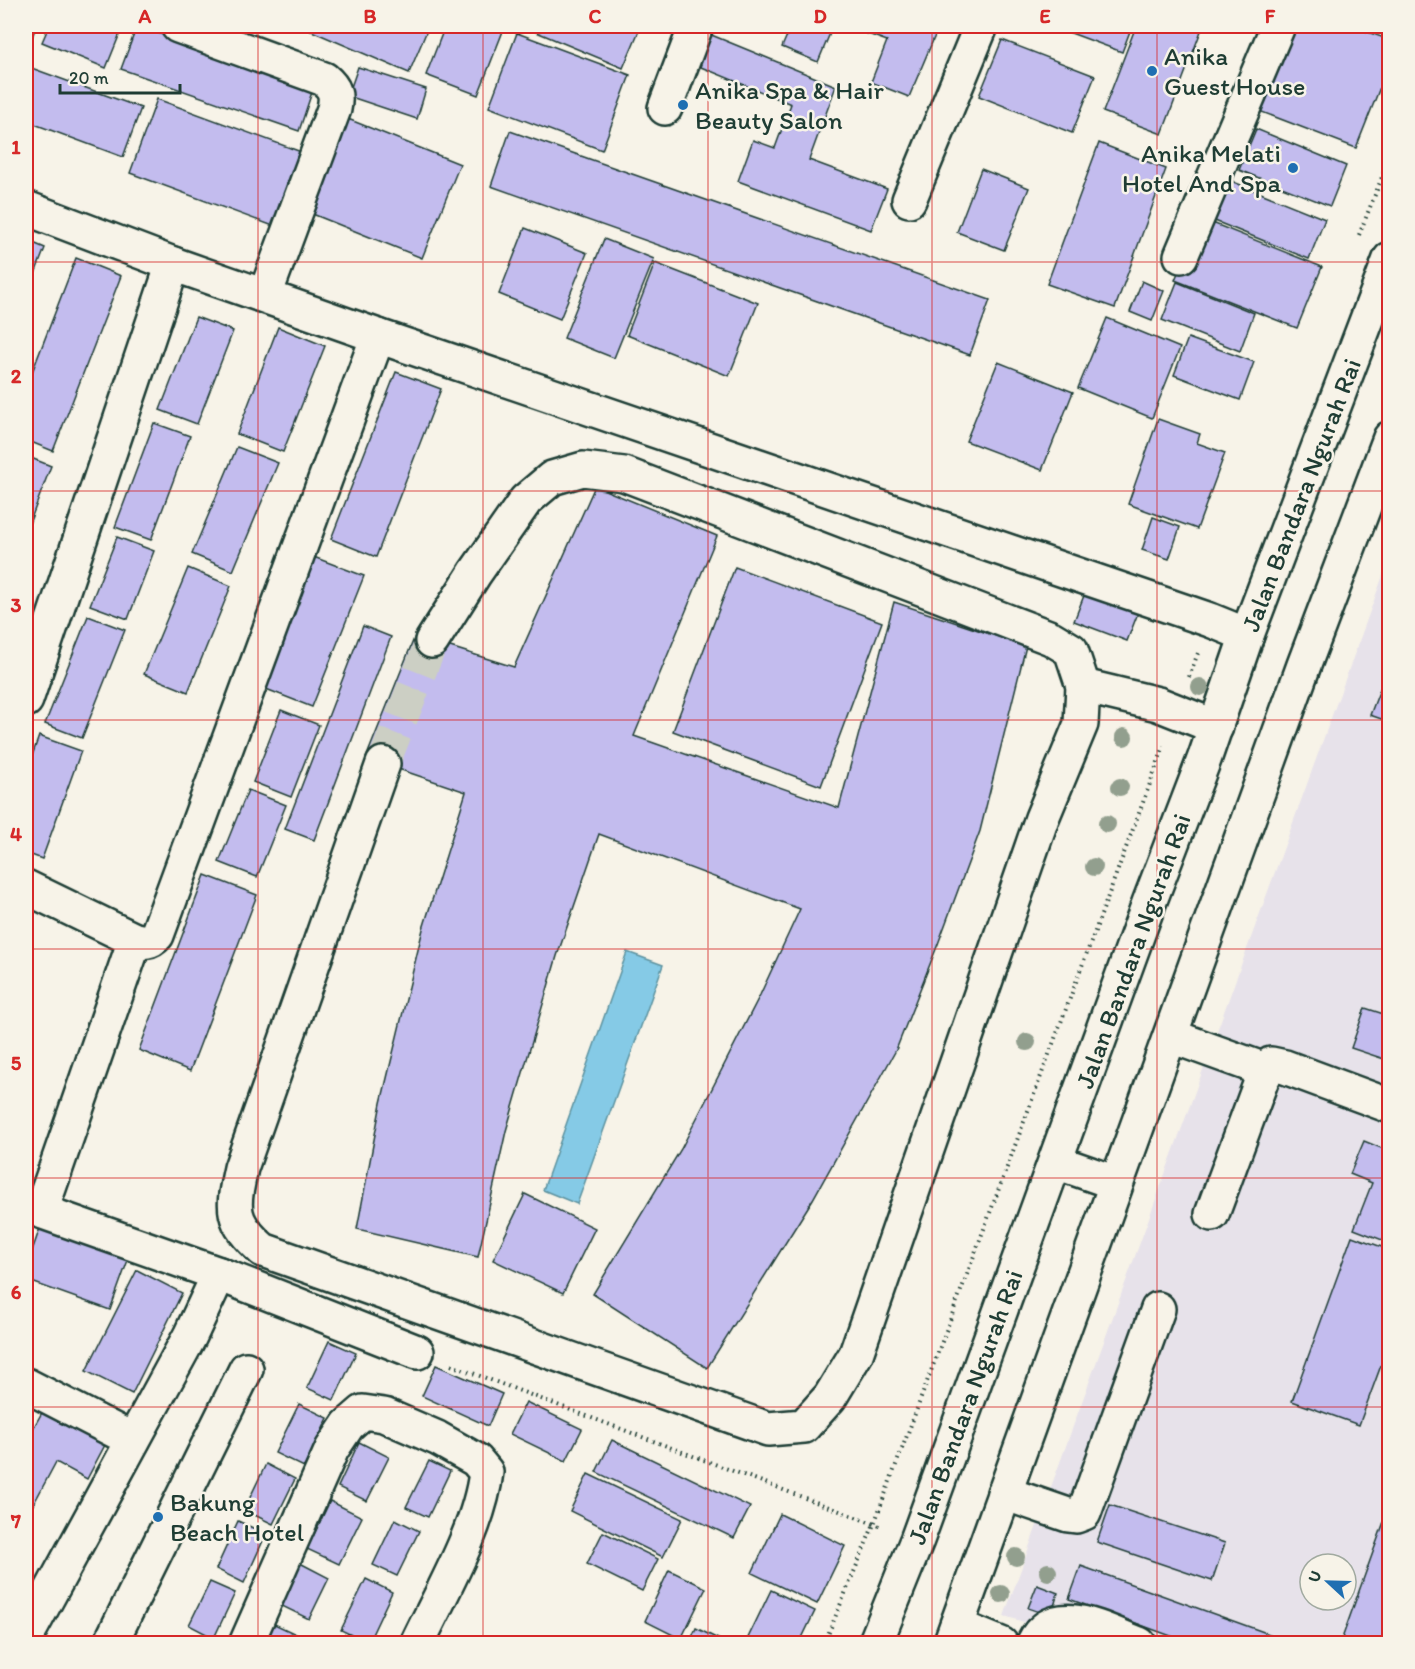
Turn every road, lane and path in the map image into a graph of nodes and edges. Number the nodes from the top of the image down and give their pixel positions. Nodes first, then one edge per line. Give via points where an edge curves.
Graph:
1 (178, 26) edge
2 (696, 26) edge
3 (981, 26) edge
4 (1278, 26) edge
5 (666, 108) dead end
6 (1389, 157) edge
7 (909, 200) dead end
8 (26, 208) edge
9 (1355, 245) dead end
10 (1181, 256) dead end
11 (1389, 259) edge
12 (174, 264) junction
13 (265, 295) junction
14 (378, 336) junction
15 (1389, 438) edge
16 (1210, 620) junction
17 (1247, 635) junction
18 (432, 641) tunnel mouth
19 (1083, 686) junction
20 (26, 700) edge
21 (1176, 712) junction
22 (1216, 728) junction
23 (383, 764) tunnel mouth
24 (26, 887) edge
25 (135, 940) junction
26 (1171, 1036) junction
27 (1265, 1070) junction
28 (1389, 1106) edge
29 (1056, 1162) junction
30 (1116, 1183) junction
31 (33, 1209) edge
32 (1212, 1214) dead end
33 (219, 1274) junction
34 (1158, 1309) dead end
35 (417, 1352) joint
36 (246, 1369) dead end
37 (26, 1385) edge
38 (133, 1440) junction
39 (1004, 1493) junction
40 (874, 1524) junction
41 (917, 1540) junction
42 (954, 1635) edge
43 (26, 1636) edge
44 (110, 1644) edge
45 (246, 1644) edge
46 (417, 1644) edge
47 (824, 1644) edge
48 (875, 1644) edge
49 (1001, 1644) edge
50 (1033, 1644) edge
51 (1139, 1644) edge

1 - 13 street via 324,79 333,87 334,109
2 - 5 street
3 - 7 street
4 - 10 street
6 - 9 path
8 - 12 street
11 - 17 street, Jalan Bandara Ngurah Rai
12 - 13 street
12 - 20 street
13 - 14 street
14 - 16 street
14 - 25 street via 163,923 152,940
15 - 26 street
16 - 17 street
16 - 21 path
17 - 22 street, Jalan Bandara Ngurah Rai
18 - 19 street via 525,500 552,478 583,469 624,474 1051,638 1071,650
19 - 21 street
19 - 23 street via 1081,724 1042,818 856,1354 830,1397 804,1426 768,1429 263,1250 245,1234 236,1217 241,1168
21 - 22 street
21 - 40 path
22 - 29 street, Jalan Bandara Ngurah Rai
24 - 25 street
25 - 31 street
26 - 27 street
26 - 30 street
27 - 28 street via 1270,1064 1278,1065
27 - 32 street
29 - 30 street
29 - 41 street, Jalan Bandara Ngurah Rai
30 - 39 street
31 - 33 street
33 - 35 street
33 - 38 street
34 - 39 street via 1084,1513 1068,1515
35 - 40 path
36 - 44 street
37 - 38 street
38 - 43 street
39 - 42 street
40 - 41 path
40 - 47 path
41 - 48 street, Jalan Bandara Ngurah Rai
42 - 49 street
45 - 46 street via 333,1449 348,1425 363,1412 384,1415 437,1438 476,1460 486,1472 473,1525
50 - 51 street via 1047,1625 1077,1621

